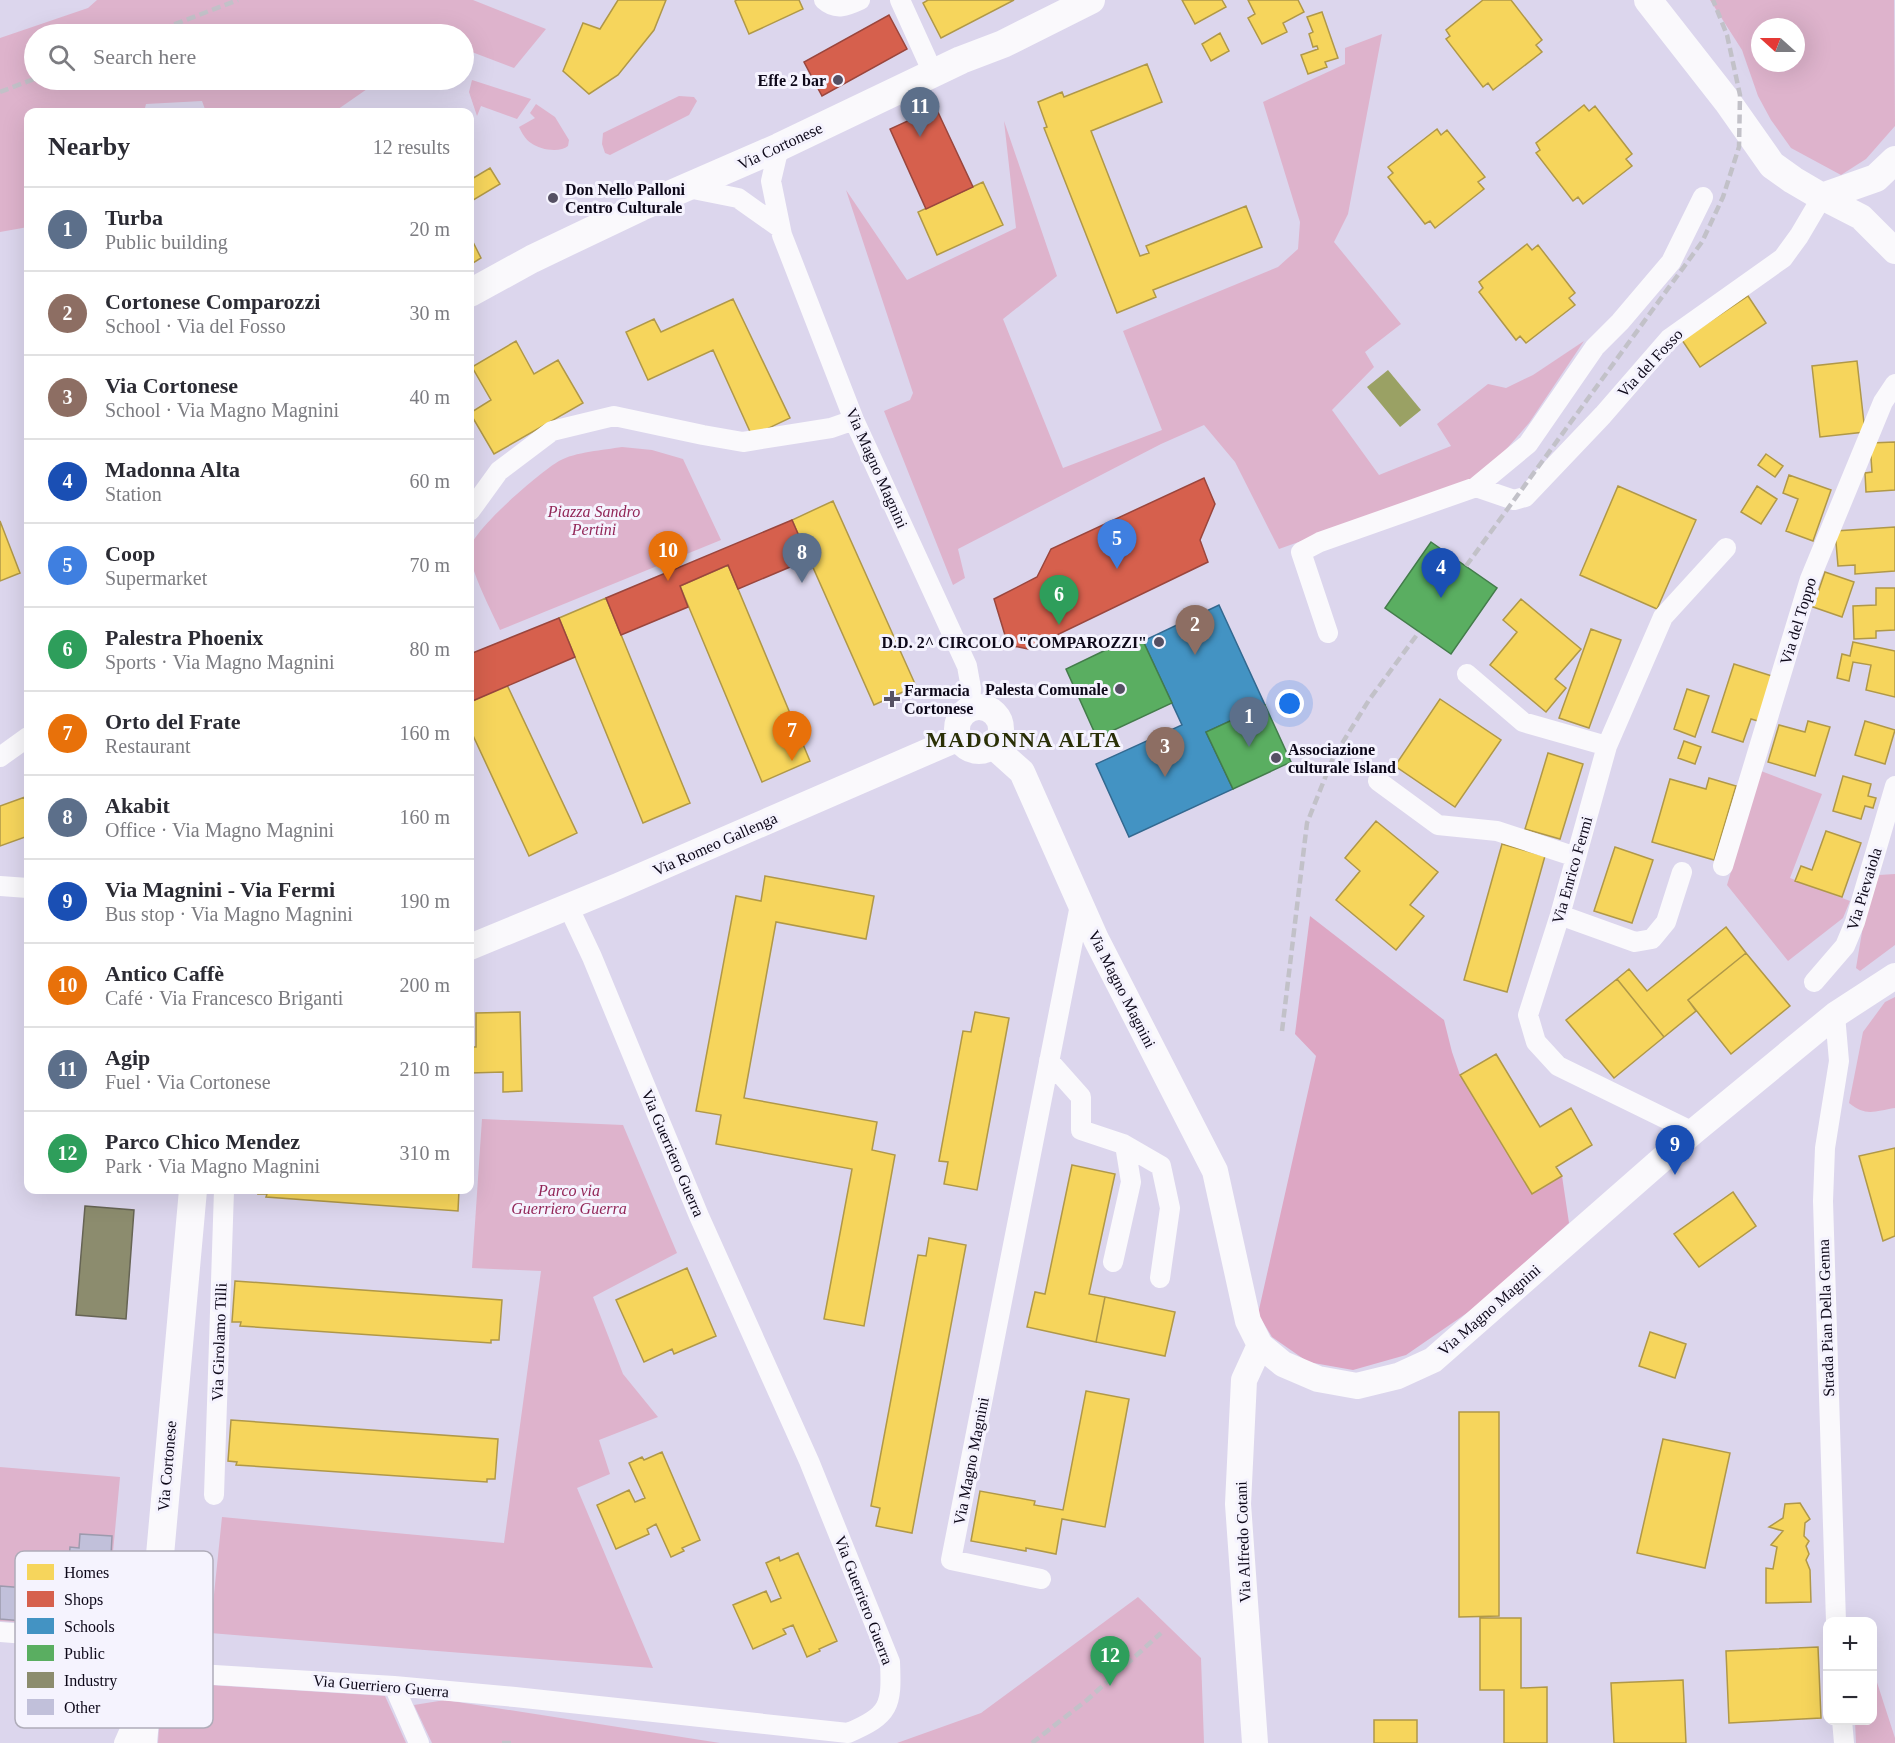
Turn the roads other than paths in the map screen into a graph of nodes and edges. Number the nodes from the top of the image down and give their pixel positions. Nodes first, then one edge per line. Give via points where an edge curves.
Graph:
1 (824, 0) edge
2 (900, 0) edge
3 (1091, 0) edge
4 (1648, 0) edge
5 (852, 4) edge
6 (934, 75) junction
7 (780, 147) junction
8 (1895, 160) edge
9 (688, 188) junction
10 (1703, 197) dead end
11 (1822, 197) junction
12 (779, 226) junction
13 (1895, 251) edge
14 (474, 291) edge
15 (1895, 384) edge
16 (854, 420) junction
17 (1476, 487) junction
18 (474, 505) edge
19 (1726, 548) dead end
20 (1328, 633) dead end
21 (1467, 674) dead end
22 (970, 709) junction
23 (958, 738) junction
24 (24, 741) edge
25 (993, 746) junction
26 (1607, 746) junction
27 (0, 757) edge
28 (1377, 781) dead end
29 (1895, 786) edge
30 (1576, 856) junction
31 (1723, 866) dead end
32 (1682, 872) dead end
33 (0, 886) edge
34 (24, 888) edge
35 (1080, 905) junction
36 (568, 906) junction
37 (1560, 915) junction
38 (474, 945) edge
39 (1895, 976) edge
40 (1814, 982) dead end
41 (1835, 1015) junction
42 (1049, 1061) junction
43 (1693, 1132) junction
44 (1125, 1145) junction
45 (193, 1194) edge
46 (224, 1194) edge
47 (1113, 1262) dead end
48 (1160, 1278) dead end
49 (1260, 1345) junction
50 (214, 1495) dead end
51 (160, 1551) edge
52 (1041, 1579) dead end
53 (1836, 1617) edge
54 (0, 1632) edge
55 (15, 1636) edge
56 (213, 1673) edge
57 (394, 1686) junction
58 (1842, 1725) edge
59 (129, 1728) edge
60 (144, 1728) edge
61 (124, 1743) edge
62 (143, 1743) edge
63 (419, 1743) edge
64 (1255, 1743) edge
65 (1844, 1743) edge

1 - 5 street via 829,4
2 - 6 street
3 - 6 main road, Via Cortonese
4 - 11 main road via 1772,165
6 - 7 main road, Via Cortonese
7 - 9 main road, Via Cortonese
7 - 12 street, Via Magno Magnini via 771,181
8 - 11 main road via 1876,178
9 - 12 street via 738,198
9 - 14 main road, Via Cortonese via 640,207
10 - 17 street via 1671,262 1595,347 1528,444
11 - 13 street via 1861,217
11 - 17 street, Via del Fosso via 1783,258 1669,339 1525,497 1514,500
12 - 16 street, Via Magno Magnini
15 - 31 street, Via del Toppo via 1883,402 1810,579
16 - 18 street via 831,428 743,442 614,416 552,431 499,471
16 - 22 street, Via Magno Magnini via 967,666
17 - 20 street via 1301,552
19 - 26 street, Via Enrico Fermi via 1663,617
21 - 26 street via 1523,722
22 - 23 street, Via Magno Magnini via 957,724
22 - 25 street via 985,708 997,717 1000,732
23 - 25 street via 974,750
23 - 36 street, Via Romeo Gallenga
24 - 27 street
25 - 35 street, Via Magno Magnini via 1022,772
26 - 30 street, Via Enrico Fermi
28 - 30 street via 1438,825 1497,831
29 - 40 street, Via Pievaiola via 1855,922 1845,946
30 - 37 street, Via Enrico Fermi
32 - 37 street via 1666,922 1652,939 1635,942
33 - 34 street
35 - 42 street, Via Magno Magnini
35 - 49 street, Via Magno Magnini via 1215,1170 1248,1321
36 - 38 street, Via Romeo Gallenga
36 - 57 street, Via Guerriero Guerra via 699,1216 809,1461 890,1662 891,1694 874,1722 848,1733
37 - 43 street, Via Enrico Fermi via 1528,1015 1536,1042 1558,1066
39 - 41 street, Via Magno Magnini
41 - 43 street, Via Magno Magnini
41 - 53 street, Strada Pian Della Genna via 1839,1061 1825,1148 1823,1201
42 - 44 street via 1081,1097 1081,1130
42 - 52 street, Via Magno Magnini via 951,1560
43 - 49 street, Via Magno Magnini via 1432,1360 1398,1376 1357,1386 1318,1379 1283,1364
44 - 47 street via 1131,1182
44 - 48 street via 1161,1166 1170,1208
45 - 51 main road, Via Cortonese
46 - 50 street, Via Girolamo Tilli
49 - 64 street, Via Alfredo Cotani via 1244,1380 1238,1504
54 - 55 street, Via Guerriero Guerra
56 - 57 street, Via Guerriero Guerra
57 - 63 street
58 - 65 street
59 - 61 street
60 - 62 main road, Via Cortonese

